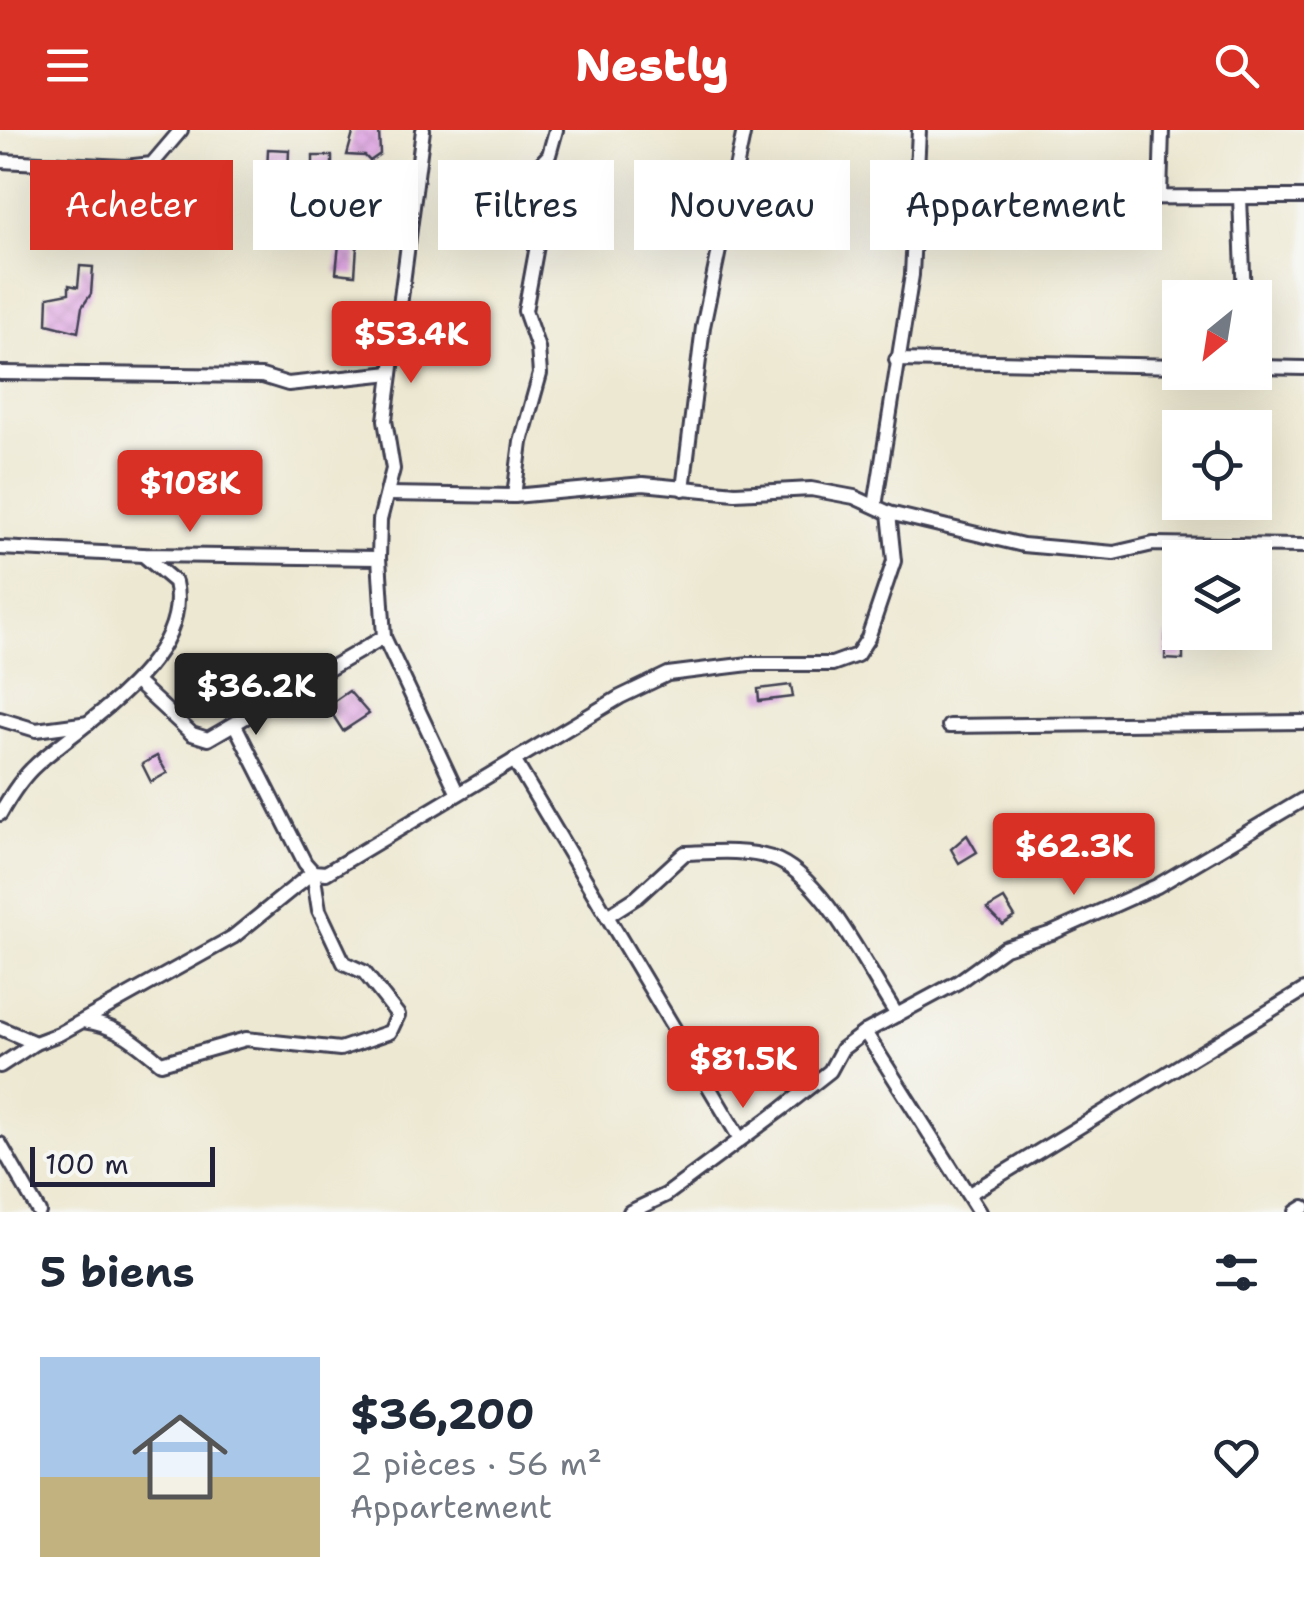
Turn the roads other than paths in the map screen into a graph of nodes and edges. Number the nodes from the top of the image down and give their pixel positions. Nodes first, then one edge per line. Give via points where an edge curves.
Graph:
1 (181, 130) edge
2 (422, 130) edge
3 (556, 130) edge
4 (744, 130) edge
5 (919, 130) edge
6 (1162, 130) edge
7 (917, 160) edge
8 (1161, 160) edge
9 (0, 162) edge
10 (1162, 196) edge
11 (1304, 196) edge
12 (1240, 198) junction
13 (913, 250) edge
14 (1243, 280) edge
15 (896, 360) junction
16 (1162, 366) edge
17 (1272, 367) edge
18 (1304, 368) edge
19 (0, 373) edge
20 (391, 373) junction
21 (682, 489) junction
22 (386, 494) junction
23 (514, 496) junction
24 (875, 506) junction
25 (889, 513) junction
26 (1304, 546) edge
27 (0, 548) edge
28 (143, 556) junction
29 (379, 558) junction
30 (384, 637) junction
31 (136, 682) junction
32 (0, 719) edge
33 (91, 722) junction
34 (1304, 722) edge
35 (235, 725) junction
36 (950, 726) dead end
37 (514, 760) junction
38 (457, 792) junction
39 (1304, 799) edge
40 (0, 814) edge
41 (313, 872) junction
42 (607, 916) junction
43 (1304, 990) edge
44 (897, 1015) junction
45 (84, 1021) junction
46 (0, 1028) edge
47 (866, 1032) junction
48 (35, 1043) junction
49 (0, 1066) edge
50 (740, 1140) junction
51 (0, 1144) edge
52 (969, 1194) junction
53 (1304, 1207) edge
54 (39, 1212) edge
55 (630, 1212) edge
56 (979, 1212) edge
57 (1296, 1212) edge

1 - 9 street via 152,164
2 - 20 street
3 - 23 street via 549,155 535,170 541,224 525,311 540,374
4 - 21 street via 703,327
5 - 7 street
6 - 8 street
10 - 12 street
11 - 12 street
12 - 14 street
13 - 15 street
15 - 16 street
15 - 24 street
17 - 18 street
19 - 20 street via 262,376 288,384
20 - 22 street via 385,420 393,469
21 - 23 street via 644,484
21 - 24 street via 811,490
22 - 23 street
22 - 29 street
24 - 25 street
25 - 26 street via 1023,545 1080,551 1114,553 1154,544
25 - 37 street via 894,561 856,656 832,664 748,664 668,674
27 - 28 street
28 - 29 street
28 - 31 street via 175,582 178,599 170,628
29 - 30 street
30 - 35 street
30 - 38 street
31 - 33 street
31 - 35 street via 192,734 208,739
32 - 33 street via 36,730
33 - 40 street via 26,774
34 - 36 street
35 - 41 street
37 - 38 street
37 - 42 street
38 - 41 street via 326,873
39 - 44 street via 1157,886 1005,948
41 - 45 street via 234,937
41 - 45 street via 319,910 344,962 364,972 398,1015 390,1032 340,1050 246,1039 161,1063 129,1036
42 - 44 street via 686,853 770,857 800,872 823,900
42 - 50 street
43 - 52 street
44 - 47 street
45 - 48 street
46 - 48 street
47 - 50 street via 842,1049 830,1070
47 - 52 street
48 - 49 street
50 - 55 street via 666,1195
51 - 54 street
52 - 56 street
53 - 57 street

